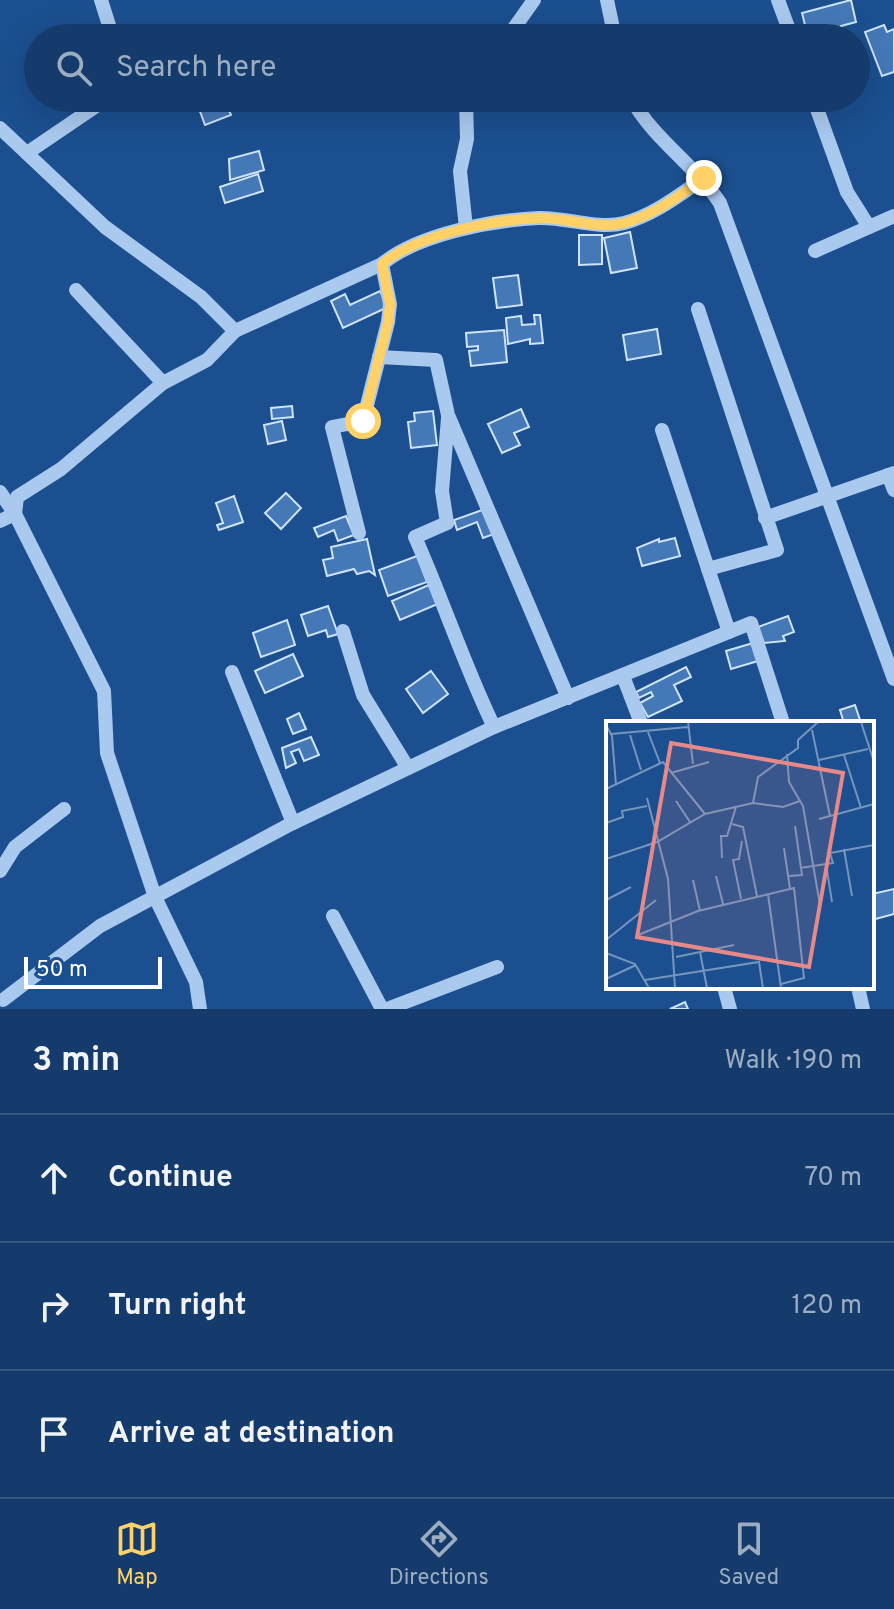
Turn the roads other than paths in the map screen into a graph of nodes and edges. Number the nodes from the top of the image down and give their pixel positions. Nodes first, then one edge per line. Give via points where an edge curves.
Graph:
1 (101, 0) edge
2 (534, 0) edge
3 (607, 0) edge
4 (778, 0) edge
5 (109, 24) edge
6 (517, 24) edge
7 (612, 24) edge
8 (787, 24) edge
9 (87, 112) edge
10 (466, 112) edge
11 (638, 112) edge
12 (818, 112) edge
13 (0, 128) edge
14 (27, 153) junction
15 (704, 178) junction
16 (894, 216) edge
17 (869, 227) junction
18 (466, 228) junction
19 (815, 251) dead end
20 (382, 264) junction
21 (76, 290) dead end
22 (698, 309) dead end
23 (235, 331) junction
24 (379, 357) junction
25 (163, 383) junction
26 (448, 415) junction
27 (662, 430) dead end
28 (891, 474) edge
29 (894, 490) edge
30 (0, 492) edge
31 (828, 496) junction
32 (15, 514) junction
33 (765, 518) junction
34 (0, 521) edge
35 (359, 533) dead end
36 (708, 569) junction
37 (343, 631) dead end
38 (729, 632) junction
39 (232, 672) dead end
40 (623, 676) junction
41 (894, 679) edge
42 (568, 698) junction
43 (640, 721) edge
44 (782, 721) edge
45 (494, 727) junction
46 (408, 768) junction
47 (64, 809) dead end
48 (293, 823) junction
49 (0, 871) edge
50 (155, 897) junction
51 (333, 916) dead end
52 (497, 967) dead end
53 (725, 989) edge
54 (858, 989) edge
55 (3, 1000) dead end
56 (200, 1009) edge
57 (384, 1009) edge
58 (730, 1009) edge
59 (863, 1009) edge

1 - 5 street
2 - 6 street
3 - 7 street
4 - 8 street
9 - 14 street
10 - 18 street via 460,171
11 - 15 street
12 - 17 street via 847,192
13 - 14 street
14 - 23 street via 105,227 201,297
15 - 18 street via 667,204 622,224 539,218
15 - 31 street via 720,203
16 - 17 street
17 - 19 street
18 - 20 street via 396,252
20 - 23 street
20 - 24 street via 390,304
21 - 25 street
22 - 33 street
23 - 25 street via 207,360
24 - 26 street via 436,360
24 - 35 street via 363,421 332,427
25 - 32 street via 61,469 17,497
26 - 42 street
26 - 45 street via 442,491 447,523 415,537
27 - 36 street
28 - 29 street
28 - 31 street
30 - 32 street
31 - 33 street
31 - 41 street
32 - 34 street
32 - 50 street via 104,691 107,753
33 - 36 street via 777,550
36 - 38 street
37 - 46 street via 363,695
38 - 40 street
38 - 44 street via 751,623
39 - 48 street
40 - 42 street
40 - 43 street
42 - 45 street
45 - 46 street
46 - 48 street
47 - 49 street via 15,847
48 - 50 street
50 - 55 street via 100,926
50 - 56 street via 196,982
51 - 57 street
52 - 57 street
53 - 58 street
54 - 59 street

